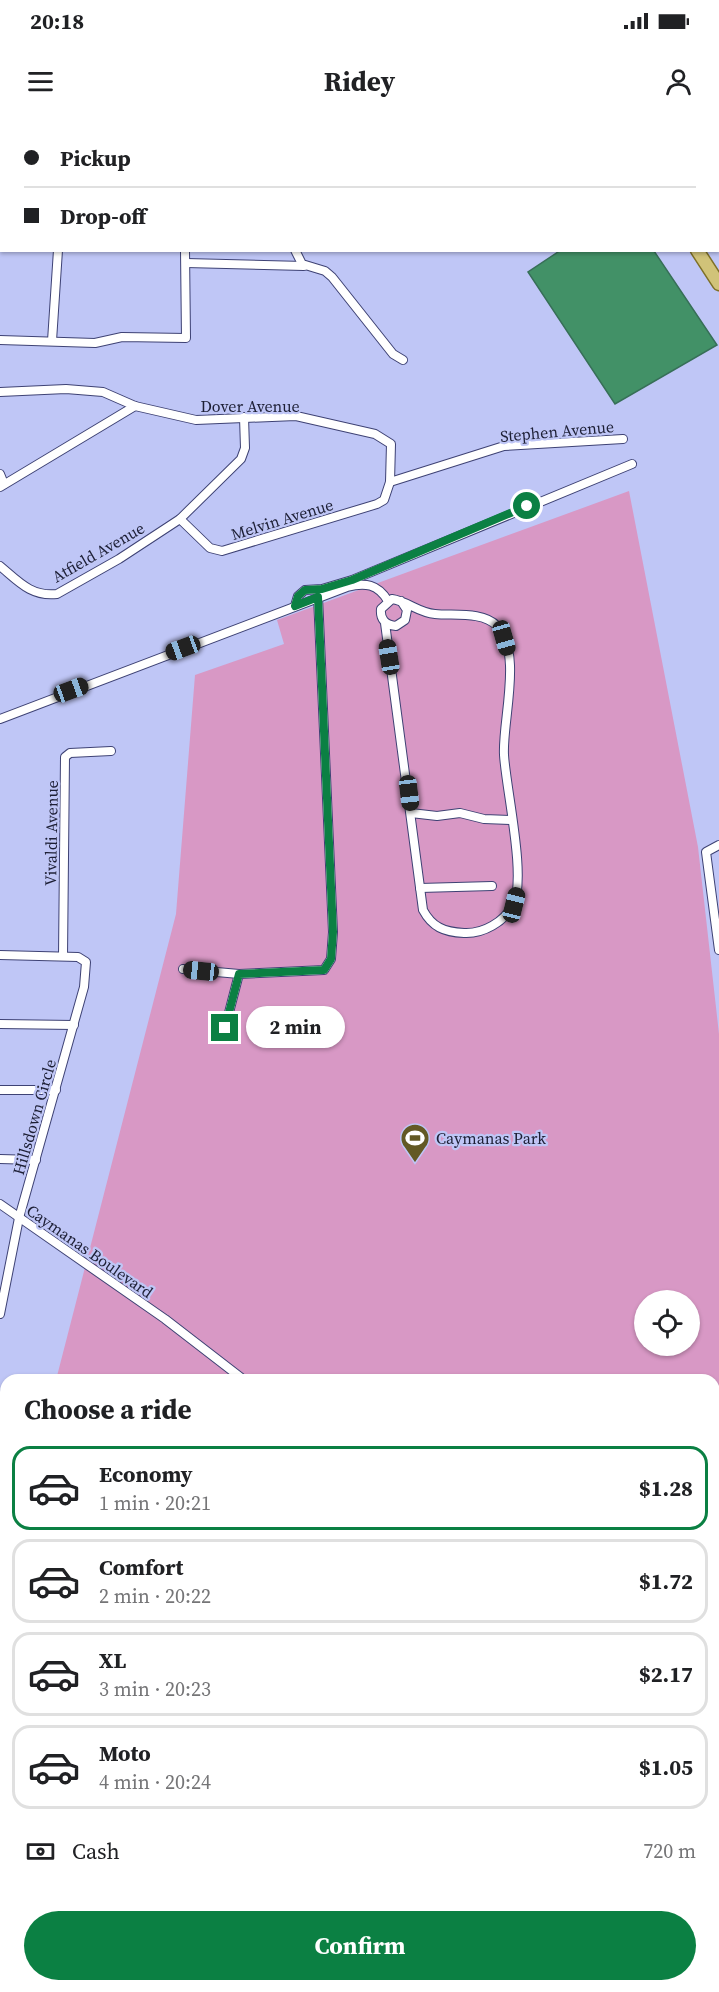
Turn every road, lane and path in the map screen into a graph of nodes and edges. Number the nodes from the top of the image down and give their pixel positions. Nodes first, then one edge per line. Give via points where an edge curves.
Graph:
1 (58, 252) edge
2 (185, 252) edge
3 (296, 252) edge
4 (698, 252) edge
5 (186, 262) junction
6 (309, 266) junction
7 (719, 284) edge
8 (0, 340) edge
9 (52, 341) junction
10 (403, 360) dead end
11 (0, 392) edge
12 (135, 406) junction
13 (244, 417) junction
14 (622, 439) dead end
15 (632, 464) dead end
16 (0, 474) edge
17 (390, 482) junction
18 (2, 485) edge
19 (180, 519) junction
20 (0, 566) edge
21 (318, 597) junction
22 (388, 600) junction
23 (401, 601) junction
24 (295, 606) junction
25 (385, 623) junction
26 (0, 719) edge
27 (111, 751) dead end
28 (411, 813) junction
29 (511, 820) junction
30 (719, 845) edge
31 (492, 886) dead end
32 (420, 888) junction
33 (715, 888) edge
34 (719, 950) edge
35 (0, 955) edge
36 (63, 956) junction
37 (183, 969) dead end
38 (239, 974) junction
39 (0, 1024) edge
40 (74, 1025) junction
41 (225, 1028) dead end
42 (0, 1090) edge
43 (56, 1090) junction
44 (0, 1159) edge
45 (36, 1160) junction
46 (0, 1204) edge
47 (19, 1218) junction
48 (0, 1314) edge
49 (236, 1374) edge

1 - 9 street
2 - 5 street
3 - 6 street via 299,261
4 - 7 main road
5 - 6 street
5 - 9 street via 186,338
6 - 10 street via 332,277 393,354
8 - 9 street
11 - 12 street, Dover Avenue via 88,390
12 - 13 street, Dover Avenue via 196,420
12 - 18 street
13 - 17 street, Dover Avenue via 296,416 375,434 391,444
13 - 19 street, Atfield Avenue via 244,454
14 - 17 street, Stephen Avenue via 504,446
15 - 24 street via 352,580 305,590
16 - 18 street
17 - 19 street, Melvin Avenue via 384,500 377,504 222,551 210,548
19 - 20 street, Atfield Avenue via 57,594 32,592
21 - 22 street via 370,584
21 - 24 street
21 - 38 street via 331,959 324,970
22 - 23 street
22 - 25 street via 380,614
23 - 25 street via 407,610 405,620 396,626
23 - 29 street via 419,612 484,619 496,625 504,638 510,685 504,754
24 - 26 street
25 - 28 street
27 - 36 street, Vivaldi Avenue via 70,753 65,757
28 - 29 street via 460,813
28 - 32 street
29 - 32 street via 518,880 514,905 498,924 469,933 436,927 423,910
30 - 33 street via 706,852
31 - 32 street
33 - 34 street
35 - 36 street
36 - 40 street, Hillsdown Circle via 86,962
37 - 38 street
38 - 41 street
39 - 40 street
40 - 43 street, Hillsdown Circle
42 - 43 street
43 - 45 street, Hillsdown Circle
44 - 45 street
45 - 47 street, Hillsdown Circle
46 - 47 street, Caymanas Boulevard
47 - 48 street, Hillsdown Circle
47 - 49 street, Caymanas Boulevard via 165,1319

